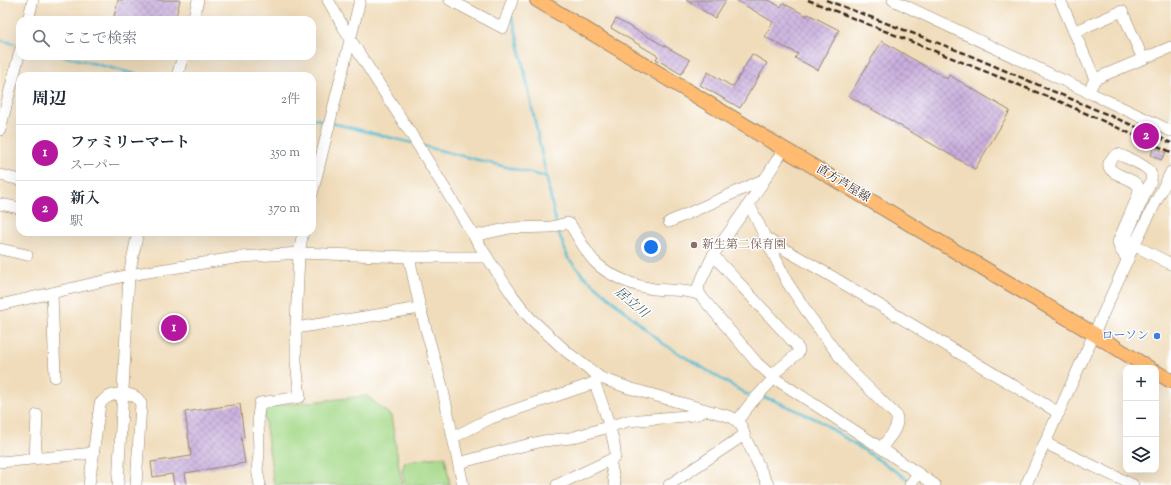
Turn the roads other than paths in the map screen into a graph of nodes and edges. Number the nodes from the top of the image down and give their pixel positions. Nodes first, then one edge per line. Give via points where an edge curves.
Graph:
1 (33, 0) edge
2 (198, 0) edge
3 (328, 0) edge
4 (360, 0) edge
5 (450, 0) edge
6 (512, 0) edge
7 (537, 0) edge
8 (893, 0) edge
9 (1060, 0) edge
10 (29, 16) edge
11 (194, 16) edge
12 (1074, 32) junction
13 (350, 39) junction
14 (1171, 47) edge
15 (1143, 59) junction
16 (18, 60) edge
17 (182, 60) edge
18 (178, 72) edge
19 (1095, 79) junction
20 (1088, 93) junction
21 (0, 130) edge
22 (1171, 132) edge
23 (784, 149) junction
24 (1171, 172) edge
25 (0, 175) edge
26 (316, 177) edge
27 (16, 179) edge
28 (765, 179) junction
29 (0, 204) edge
30 (749, 204) junction
31 (16, 207) edge
32 (669, 222) dead end
33 (137, 236) edge
34 (302, 236) edge
35 (474, 236) junction
36 (765, 237) junction
37 (1133, 247) junction
38 (0, 249) edge
39 (299, 252) junction
40 (27, 255) dead end
41 (713, 255) junction
42 (409, 257) junction
43 (487, 257) junction
44 (1128, 260) junction
45 (1171, 264) edge
46 (129, 275) junction
47 (52, 293) junction
48 (700, 296) junction
49 (0, 305) edge
50 (420, 308) junction
51 (296, 328) junction
52 (1094, 334) junction
53 (1145, 365) edge
54 (1159, 374) edge
55 (55, 377) dead end
56 (772, 377) junction
57 (598, 380) junction
58 (1171, 381) edge
59 (123, 399) junction
60 (706, 410) junction
61 (1059, 413) junction
62 (37, 415) dead end
63 (737, 421) junction
64 (609, 426) junction
65 (744, 435) junction
66 (454, 437) junction
67 (1045, 443) junction
68 (881, 448) junction
69 (94, 452) junction
70 (35, 458) junction
71 (610, 460) junction
72 (0, 462) edge
73 (459, 464) junction
74 (914, 479) edge
75 (89, 485) edge
76 (118, 485) edge
77 (136, 485) edge
78 (260, 485) edge
79 (463, 485) edge
80 (557, 485) edge
81 (615, 485) edge
82 (669, 485) edge
83 (768, 485) edge
84 (935, 485) edge
85 (1026, 485) edge
86 (1133, 485) edge

1 - 10 street
2 - 11 street
3 - 13 street
4 - 13 street
5 - 6 street via 503,28
7 - 23 main road, 直方芦屋線
8 - 20 street
9 - 12 street
12 - 15 street via 1122,11
12 - 19 street
13 - 26 street
13 - 35 street
14 - 15 street
15 - 19 street
16 - 21 street
17 - 18 street
19 - 20 street
20 - 22 street
23 - 28 street
23 - 52 main road, 直方芦屋線
24 - 37 street
25 - 27 street
28 - 30 street
28 - 32 street
29 - 31 street
30 - 36 street
30 - 41 street
33 - 46 street
34 - 39 street
35 - 43 street
35 - 48 street via 510,228 551,227 567,223 595,262 611,274 653,289 692,292
36 - 61 street
36 - 68 street via 795,295 848,368 896,415 897,426
37 - 44 street
37 - 44 street via 1127,241 1127,234 1151,180 1151,174 1143,165 1118,154 1111,159 1109,167 1135,182 1139,190 1118,242
37 - 45 street
38 - 40 street
39 - 42 street
39 - 46 street via 241,256
39 - 51 street
41 - 48 street via 698,287
41 - 56 street via 799,350
42 - 43 street
42 - 50 street
43 - 57 street via 529,317
44 - 52 street
46 - 47 street
46 - 59 street
47 - 49 street
47 - 55 street
48 - 56 street
50 - 51 street
50 - 66 street
51 - 78 street via 300,396 260,403 259,455 256,469
52 - 53 main road, 直方芦屋線
52 - 61 street
54 - 58 main road
56 - 63 street
56 - 68 street
57 - 60 street
57 - 64 street via 598,392
57 - 66 street via 491,418
59 - 69 street via 110,396 100,404
59 - 76 street
59 - 77 street via 130,395 137,398 141,404
60 - 63 street
60 - 64 street via 686,416 628,421
61 - 67 street
62 - 70 street
63 - 65 street
64 - 71 street via 615,452 615,457
64 - 73 street via 571,438 510,449
65 - 82 street
65 - 83 street
66 - 73 street
67 - 85 street
67 - 86 street
68 - 74 street
69 - 70 street
69 - 75 street
70 - 72 street
71 - 80 street
71 - 81 street
73 - 79 street
74 - 84 street

